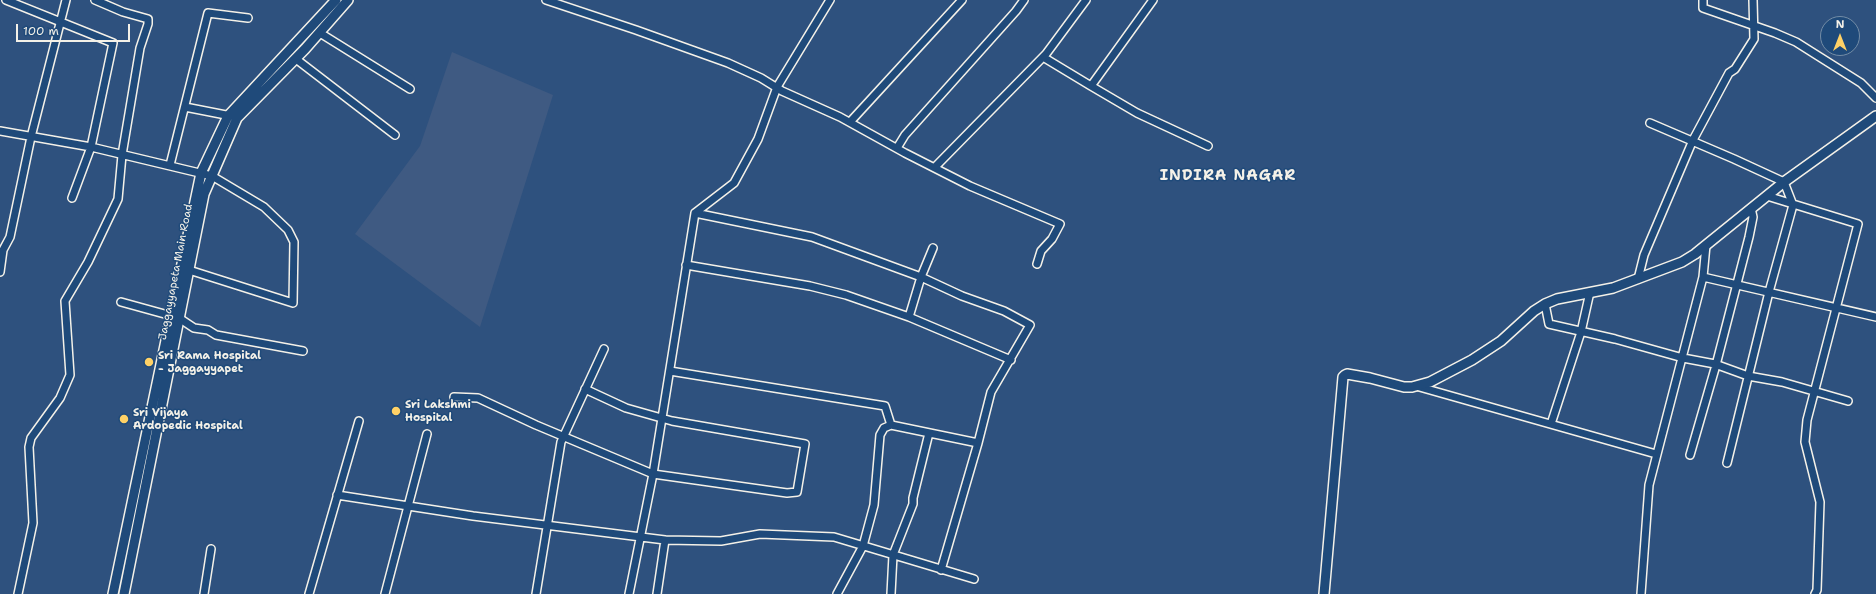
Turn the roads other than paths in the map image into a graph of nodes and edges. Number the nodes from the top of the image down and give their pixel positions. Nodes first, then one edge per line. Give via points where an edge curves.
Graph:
1 (6, 0) edge
2 (66, 0) edge
3 (95, 0) edge
4 (336, 0) edge
5 (348, 0) edge
6 (546, 0) edge
7 (830, 0) edge
8 (962, 0) edge
9 (1024, 0) edge
10 (1086, 0) edge
11 (1153, 0) edge
12 (1703, 0) edge
13 (1752, 0) edge
14 (248, 18) dead end
15 (61, 23) junction
16 (1752, 26) junction
17 (320, 33) junction
18 (1043, 57) junction
19 (296, 59) junction
20 (1091, 86) junction
21 (776, 87) junction
22 (410, 89) dead end
23 (1876, 98) edge
24 (185, 107) junction
25 (1876, 116) edge
26 (232, 117) junction
27 (850, 122) junction
28 (1650, 123) dead end
29 (0, 131) edge
30 (395, 135) dead end
31 (31, 137) junction
32 (1693, 140) junction
33 (1208, 146) dead end
34 (91, 147) junction
35 (897, 148) junction
36 (122, 155) junction
37 (170, 165) junction
38 (935, 167) junction
39 (201, 173) junction
40 (212, 176) junction
41 (1784, 182) junction
42 (1767, 196) junction
43 (72, 198) dead end
44 (1793, 205) junction
45 (1751, 208) junction
46 (696, 213) junction
47 (1706, 244) junction
48 (933, 248) dead end
49 (1037, 264) dead end
50 (686, 265) junction
51 (189, 270) junction
52 (0, 272) edge
53 (921, 277) junction
54 (1703, 277) junction
55 (1638, 279) junction
56 (1737, 284) junction
57 (1590, 292) junction
58 (1769, 292) junction
59 (121, 302) dead end
60 (1545, 304) junction
61 (1836, 307) junction
62 (176, 317) junction
63 (909, 317) junction
64 (1876, 317) edge
65 (1581, 332) junction
66 (604, 349) dead end
67 (303, 352) dead end
68 (1683, 358) junction
69 (1011, 360) junction
70 (1716, 365) junction
71 (670, 371) junction
72 (1748, 376) junction
73 (1416, 386) junction
74 (585, 389) junction
75 (1815, 391) junction
76 (454, 397) dead end
77 (1848, 401) dead end
78 (662, 418) junction
79 (359, 421) dead end
80 (1551, 424) junction
81 (891, 425) junction
82 (929, 433) junction
83 (428, 434) dead end
84 (563, 436) junction
85 (978, 443) junction
86 (1656, 454) junction
87 (1690, 455) dead end
88 (1727, 463) dead end
89 (653, 474) junction
90 (337, 496) junction
91 (408, 506) junction
92 (548, 526) junction
93 (640, 537) junction
94 (666, 540) junction
95 (863, 546) junction
96 (211, 549) dead end
97 (893, 555) junction
98 (941, 570) junction
99 (974, 579) dead end
100 (18, 594) edge
101 (113, 594) edge
102 (124, 594) edge
103 (204, 594) edge
104 (309, 594) edge
105 (385, 594) edge
106 (536, 594) edge
107 (629, 594) edge
108 (657, 594) edge
109 (837, 594) edge
110 (891, 594) edge
111 (1324, 594) edge
112 (1641, 594) edge
113 (1815, 594) edge

1 - 15 street
2 - 15 street
3 - 36 street via 148,19 140,48
4 - 26 main road
5 - 17 main road, Jaggayyapeta Main Road
6 - 21 street via 728,63
7 - 21 street
8 - 27 street
9 - 35 street via 905,135
10 - 18 street
11 - 20 street
12 - 16 street via 1703,8
13 - 16 street
14 - 24 street via 208,13
15 - 31 street
15 - 34 street via 113,43
16 - 23 street via 1796,42 1861,83
16 - 32 street via 1754,39 1735,69 1729,73
17 - 19 main road, Jaggayyapeta Main Road
17 - 22 street
18 - 20 street
18 - 38 street
19 - 26 main road, Jaggayyapeta Main Road
19 - 30 street
20 - 33 street via 1137,113
21 - 27 street
21 - 46 street via 758,139 734,183
24 - 26 street
24 - 37 street
25 - 41 main road
26 - 39 main road
26 - 40 main road, Jaggayyapeta Main Road
27 - 35 street
28 - 32 street
29 - 31 street
31 - 34 street
31 - 52 street via 22,187 10,237 3,250
32 - 41 street
32 - 55 street via 1644,255
34 - 36 street
34 - 43 street
35 - 38 street
36 - 37 street
36 - 100 street via 118,199 88,262 65,301 70,375 60,398 31,438 29,447 33,523
37 - 39 street
38 - 49 street via 970,186 1060,224 1052,239 1041,251
39 - 40 street
39 - 62 main road
40 - 51 main road, Jaggayyapeta Main Road via 204,194
40 - 51 street via 264,207 288,230 294,242 293,303
41 - 42 main road
41 - 44 street
42 - 44 street
42 - 45 main road
44 - 58 street
44 - 61 street via 1858,224
45 - 47 main road
45 - 56 street via 1753,217
46 - 50 street
46 - 53 street via 812,237
47 - 54 street
47 - 55 main road via 1682,262
48 - 53 street
50 - 63 street via 810,286 846,295
50 - 71 street
51 - 62 main road, Jaggayyapeta Main Road
53 - 63 street
53 - 69 street via 962,296 1004,311 1030,325
54 - 56 street
54 - 68 street
55 - 57 main road via 1613,288
56 - 58 street
56 - 70 street
57 - 60 main road
57 - 65 street
58 - 61 street
58 - 72 street
59 - 62 street
60 - 65 street via 1549,324
60 - 73 main road via 1534,310 1501,341 1472,360 1430,382
61 - 64 street
61 - 75 street
62 - 67 street via 194,328
62 - 101 main road
62 - 102 main road, Jaggayyapeta Main Road
63 - 69 street
65 - 68 street via 1615,338
65 - 80 street
66 - 74 street
68 - 70 street
68 - 86 street
69 - 85 street via 991,392
70 - 72 street
70 - 87 street
71 - 78 street
71 - 81 street via 885,406
72 - 75 street
72 - 88 street
73 - 80 street
73 - 111 main road via 1404,387 1347,374 1343,377
74 - 78 street via 626,408
74 - 84 street
75 - 77 street
75 - 113 street via 1806,420 1805,442 1820,502
76 - 84 street via 478,398
78 - 89 street
78 - 89 street via 805,444 798,492 787,493
79 - 90 street
80 - 86 street
81 - 82 street
81 - 95 street via 884,428 880,435 874,505
82 - 85 street
82 - 97 street via 913,504
83 - 91 street
84 - 89 street
84 - 92 street
85 - 98 street
86 - 112 street via 1649,485
89 - 93 street
90 - 91 street
90 - 104 street
91 - 92 street
91 - 105 street
92 - 93 street
92 - 106 street
93 - 94 street
93 - 107 street
94 - 95 street via 721,541 760,534 834,537
94 - 108 street
95 - 97 street
95 - 109 street
96 - 103 street
97 - 98 street
97 - 110 street
98 - 99 street

